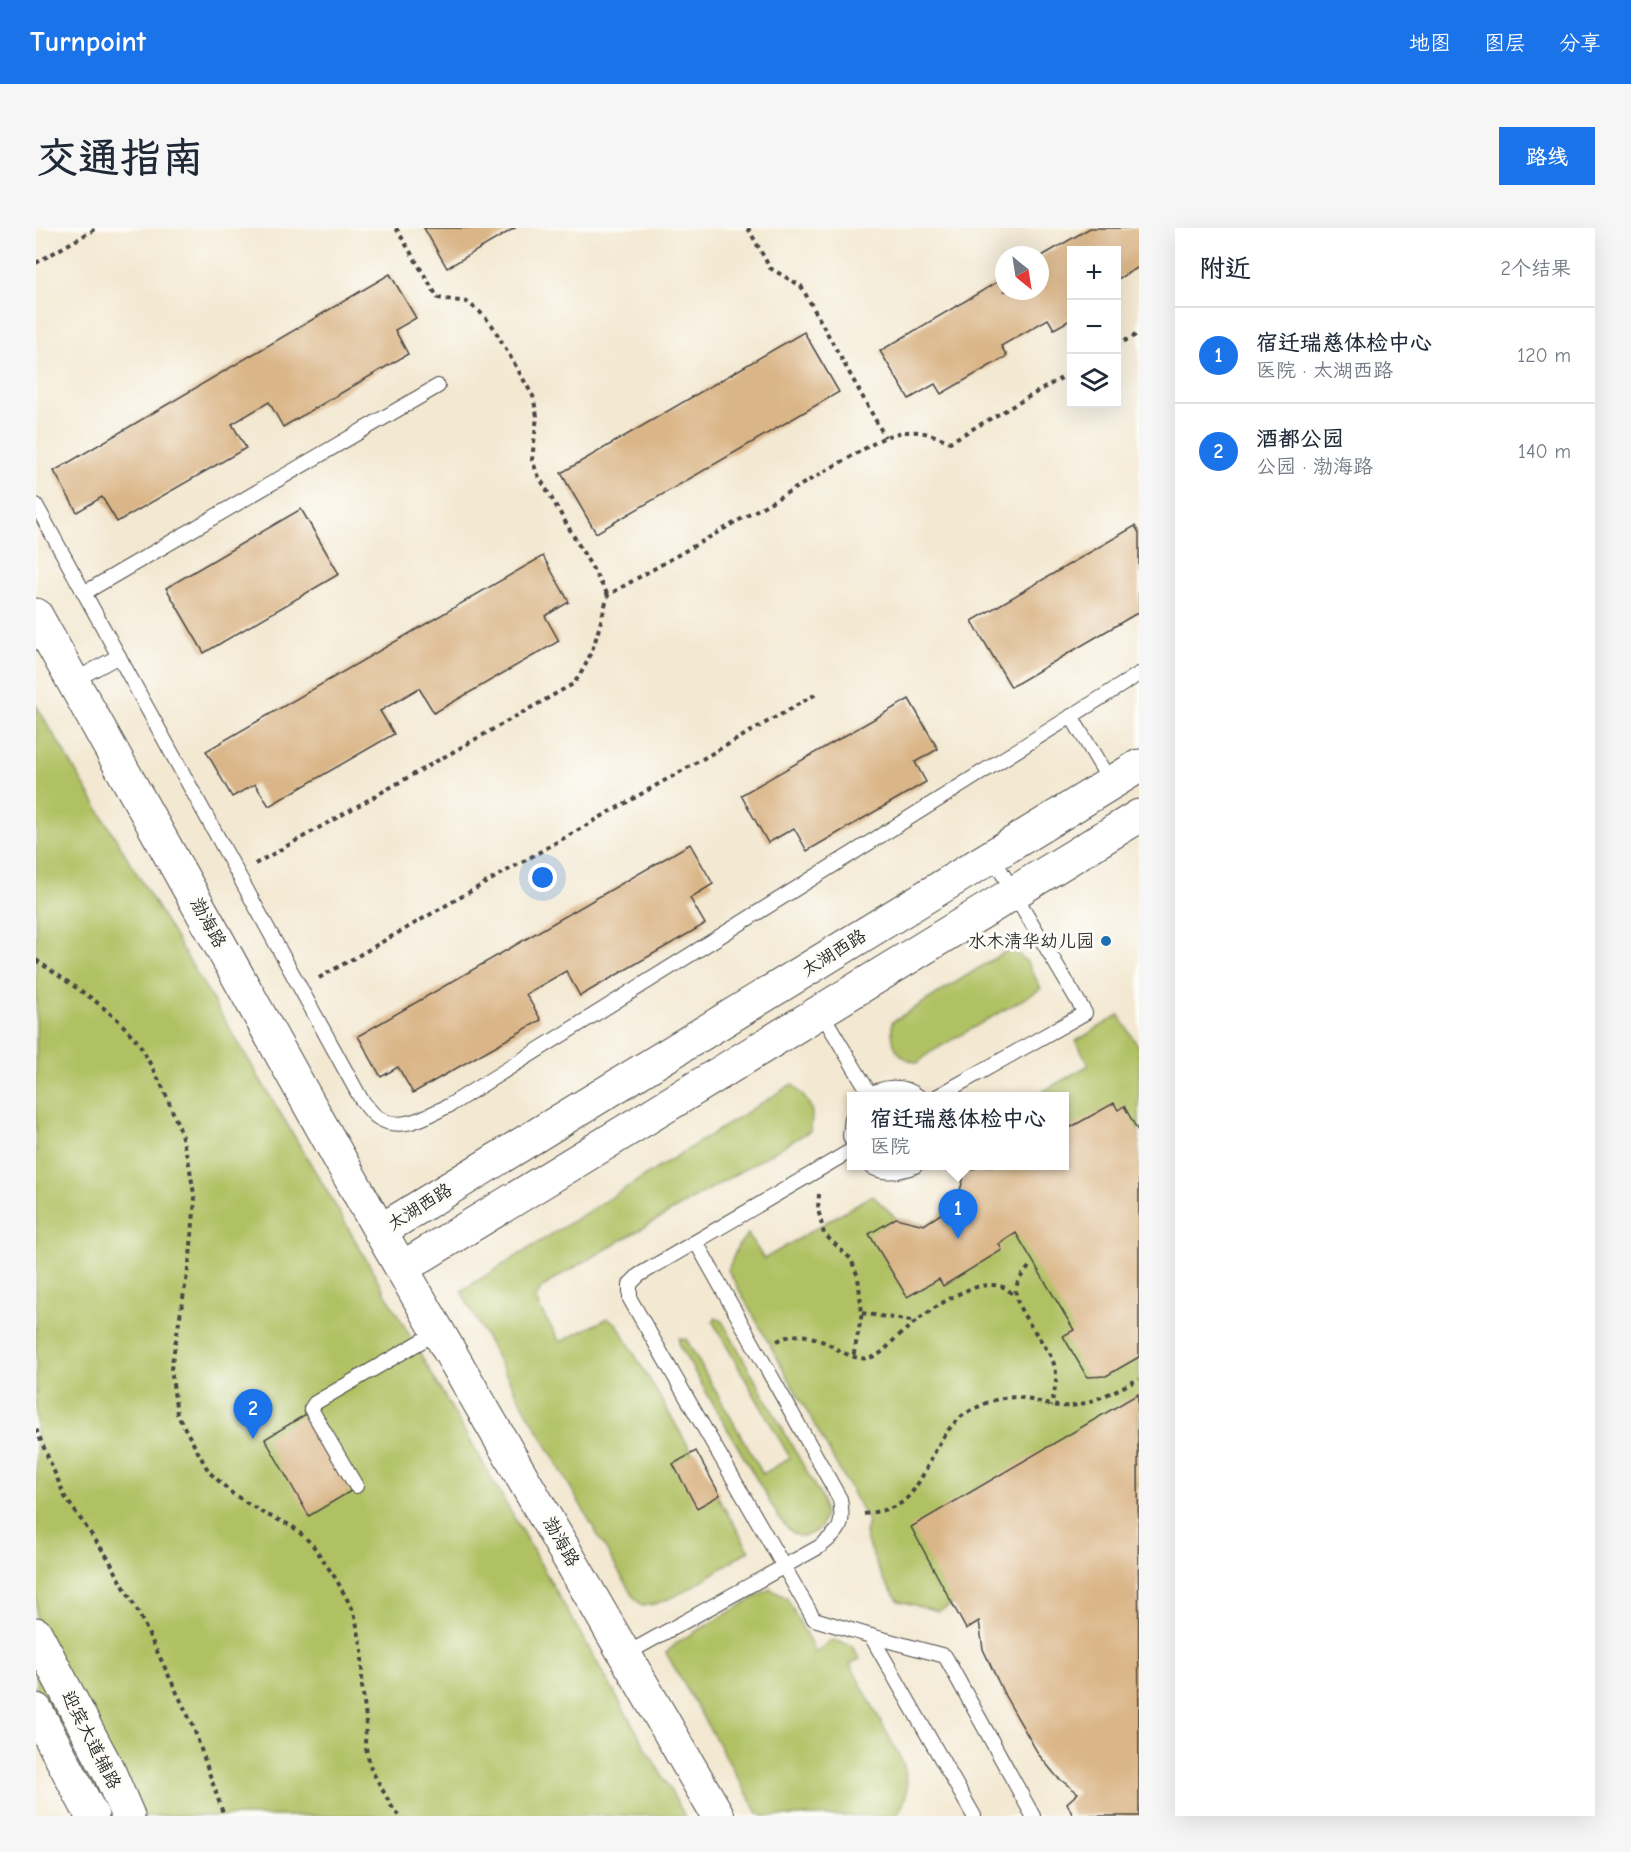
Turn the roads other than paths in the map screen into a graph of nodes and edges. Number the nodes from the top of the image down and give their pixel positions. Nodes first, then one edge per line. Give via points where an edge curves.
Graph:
1 (438, 386) dead end
2 (36, 505) edge
3 (84, 592) junction
4 (36, 615) edge
5 (118, 656) junction
6 (1139, 674) edge
7 (73, 681) junction
8 (1071, 716) junction
9 (1139, 766) edge
10 (1111, 783) junction
11 (1139, 816) edge
12 (992, 856) junction
13 (1014, 893) junction
14 (821, 1012) junction
15 (866, 1092) edge
16 (876, 1092) edge
17 (910, 1092) edge
18 (945, 1092) edge
19 (847, 1153) edge
20 (881, 1170) edge
21 (904, 1170) edge
22 (381, 1231) junction
23 (696, 1242) junction
24 (402, 1268) junction
25 (439, 1330) junction
26 (356, 1486) dead end
27 (784, 1567) junction
28 (36, 1634) edge
29 (871, 1636) junction
30 (626, 1654) junction
31 (36, 1710) edge
32 (88, 1809) edge
33 (129, 1816) edge
34 (718, 1816) edge
35 (974, 1816) edge
36 (1033, 1816) edge

1 - 3 lane
2 - 3 lane
3 - 5 lane
4 - 7 main road, 渤海路
5 - 7 lane
5 - 8 lane via 361,1099 378,1118 397,1125 411,1123 450,1105
6 - 8 lane
7 - 22 main road, 渤海路
8 - 10 lane
9 - 10 main road, 太湖西路
10 - 12 main road, 太湖西路
11 - 13 main road
12 - 13 lane
12 - 22 main road, 太湖西路
13 - 14 main road
13 - 18 lane via 1085,1013
14 - 15 lane
14 - 24 main road
16 - 17 lane via 888,1087
19 - 23 lane
20 - 21 lane
22 - 24 main road, 太湖西路
23 - 27 lane via 840,1500 843,1519 835,1534
23 - 27 lane via 639,1275 630,1284 630,1299
24 - 25 main road, 渤海路
25 - 26 lane via 315,1403 311,1409
25 - 30 main road, 渤海路
27 - 29 lane via 814,1619
27 - 30 lane
28 - 33 main road, 迎宾大道辅路
29 - 35 lane
29 - 36 lane via 945,1656
30 - 34 main road, 渤海路
31 - 32 main road

